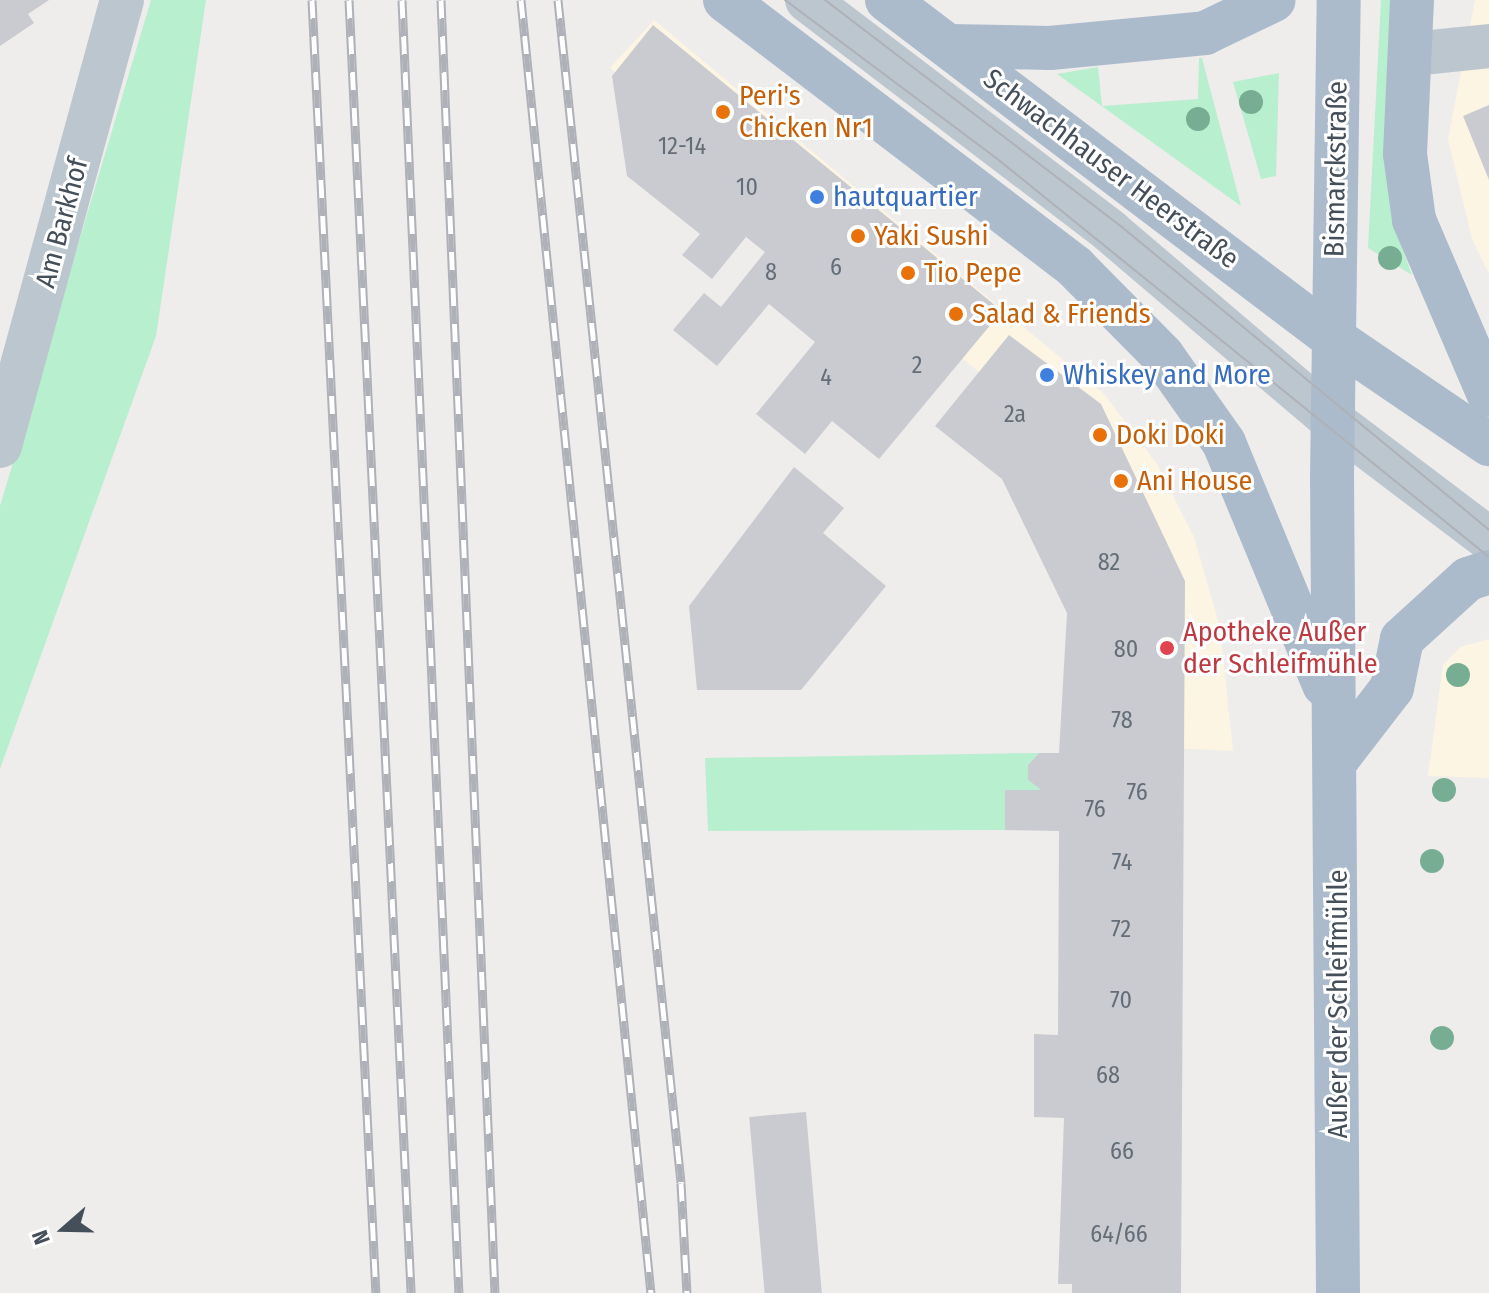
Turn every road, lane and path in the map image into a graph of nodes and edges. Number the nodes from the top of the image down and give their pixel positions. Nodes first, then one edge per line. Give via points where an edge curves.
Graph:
1 (122, 0) edge
2 (725, 0) edge
3 (807, 0) edge
4 (887, 0) edge
5 (1274, 0) edge
6 (1339, 0) edge
7 (1412, 0) edge
8 (950, 46) junction
9 (1489, 46) edge
10 (1412, 54) junction
11 (1333, 338) junction
12 (1489, 395) edge
13 (1333, 421) junction
14 (1489, 444) edge
15 (0, 446) edge
16 (1489, 539) edge
17 (1489, 572) edge
18 (1335, 714) junction
19 (1338, 758) junction
20 (1338, 1293) edge

1 - 15 street, Am Barkhof
2 - 18 main road, Außer der Schleifmühle via 1075,267 1162,355 1204,411 1283,572
3 - 13 street via 1111,232
4 - 8 main road, Schwachhauser Heerstraße
5 - 8 main road via 1205,33 1050,48
6 - 11 main road, Bismarckstraße
7 - 10 main road
8 - 11 main road, Schwachhauser Heerstraße
9 - 10 street
10 - 12 main road via 1405,154 1414,220
11 - 13 main road, Außer der Schleifmühle
11 - 14 main road, Schwachhauser Heerstraße
13 - 16 street
13 - 18 main road, Außer der Schleifmühle
17 - 19 main road via 1449,594 1402,639 1392,688
18 - 19 main road, Außer der Schleifmühle
19 - 20 main road, Außer der Schleifmühle

